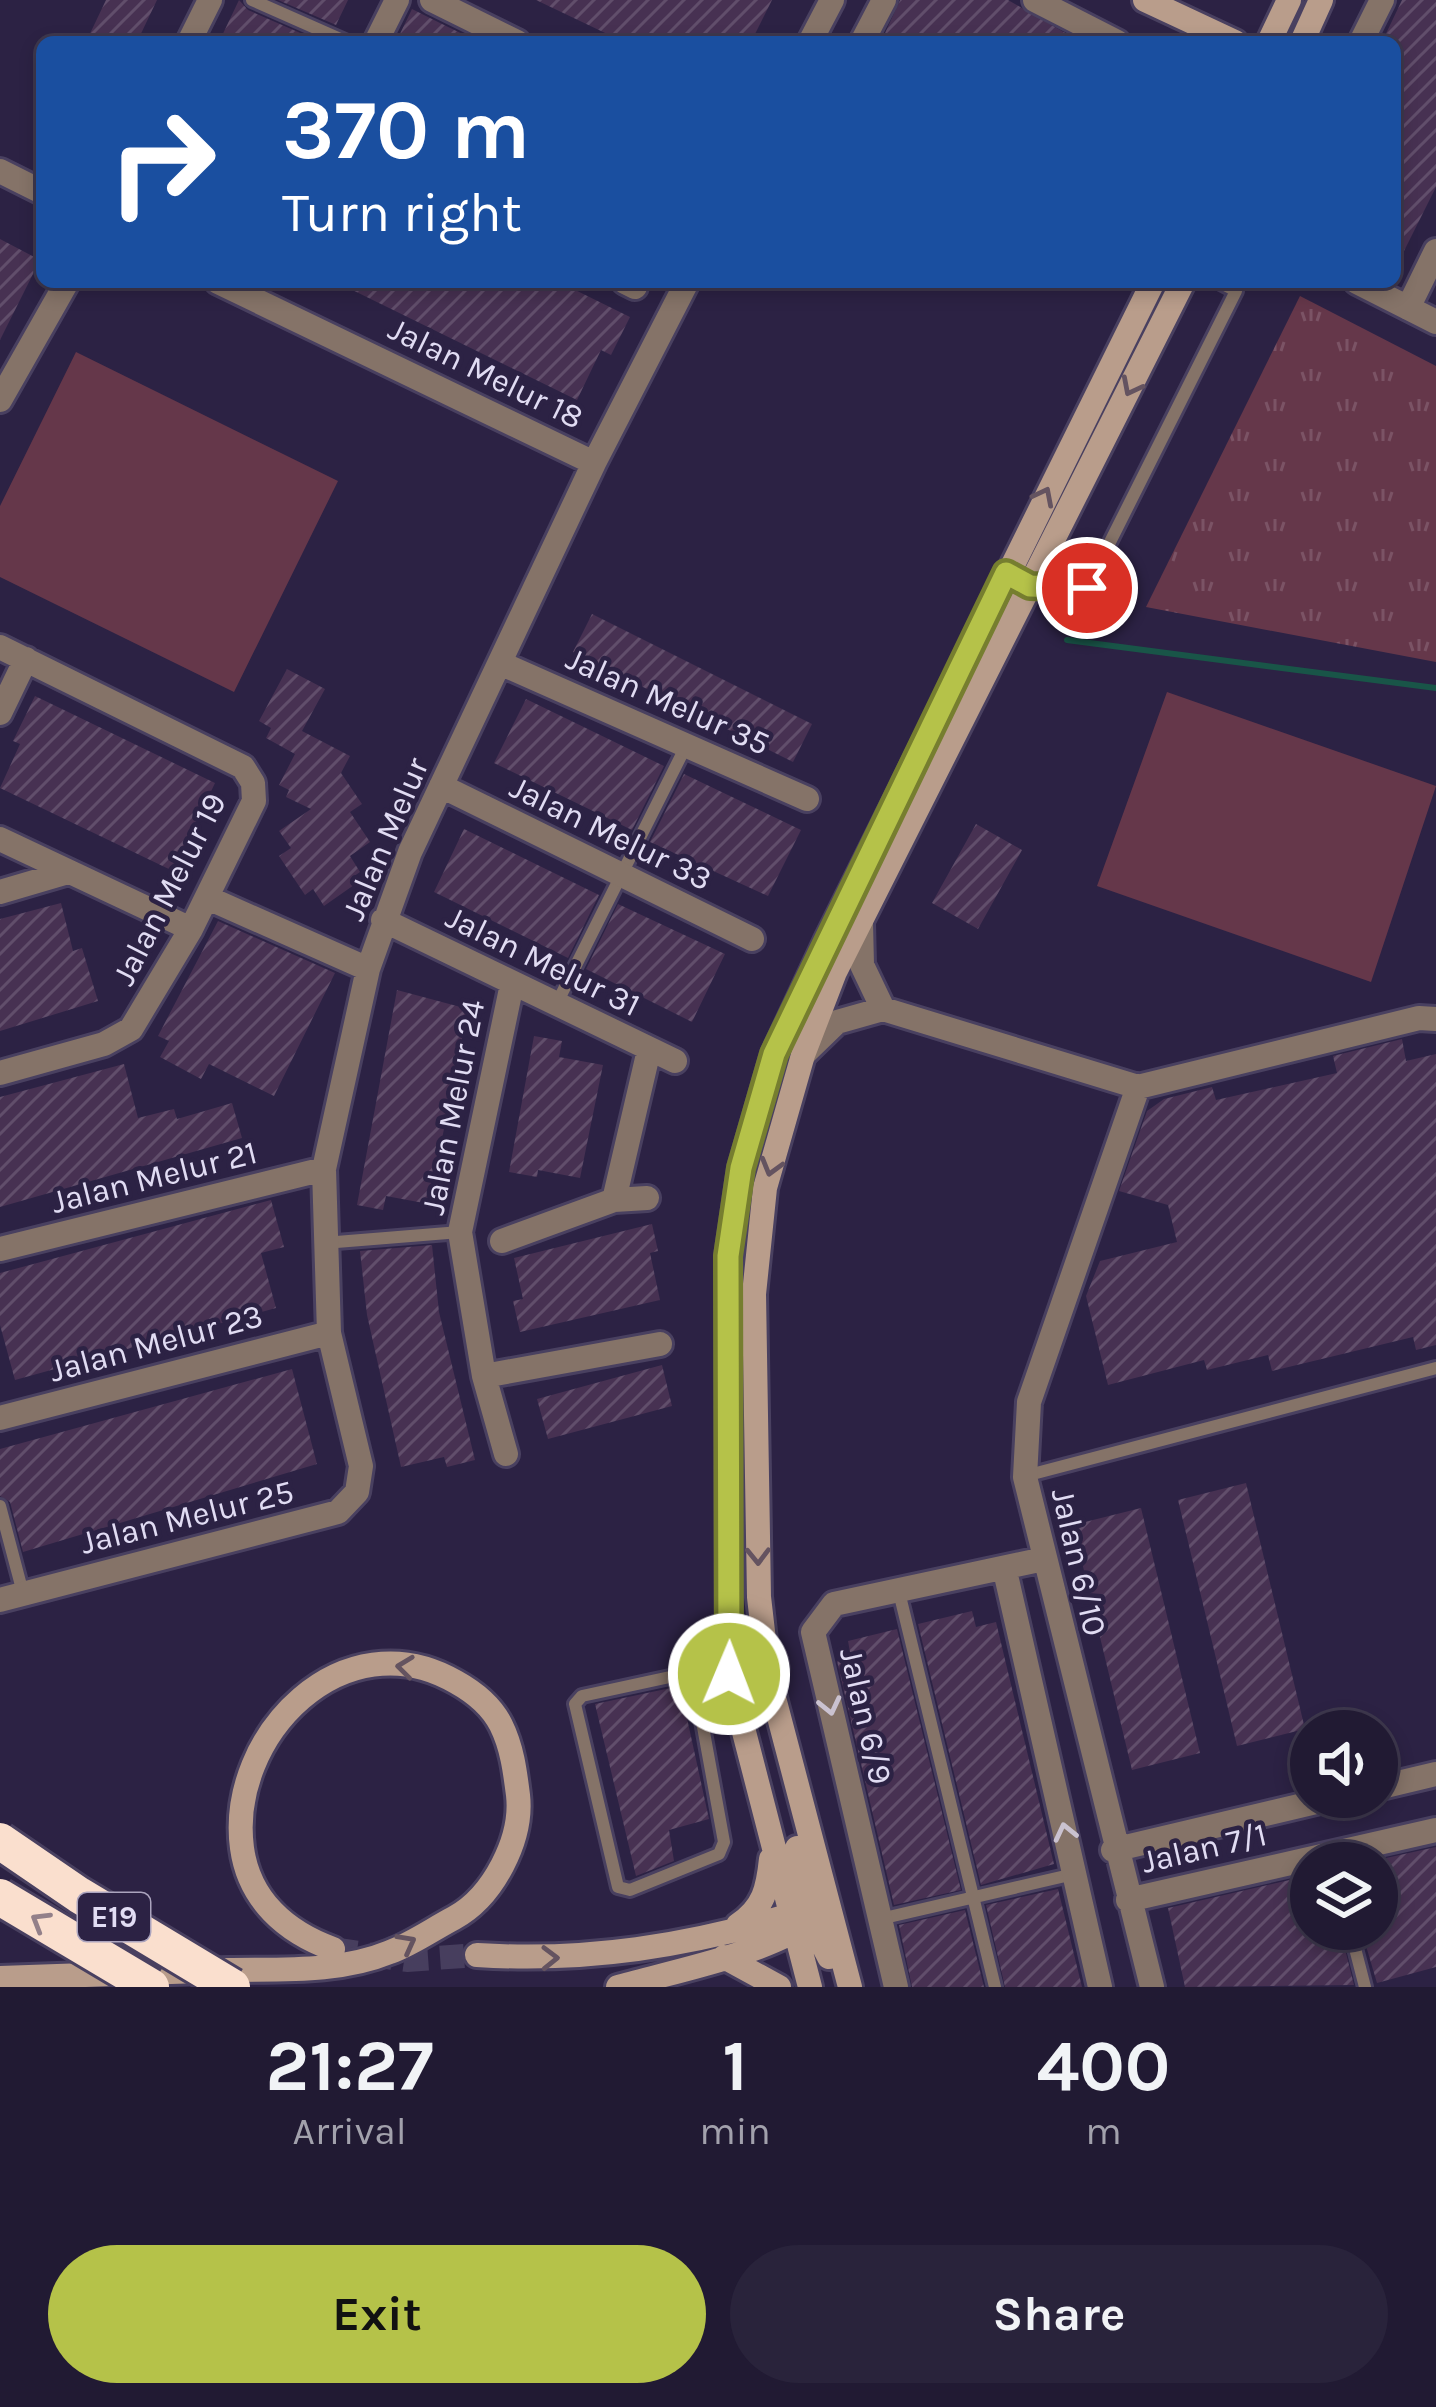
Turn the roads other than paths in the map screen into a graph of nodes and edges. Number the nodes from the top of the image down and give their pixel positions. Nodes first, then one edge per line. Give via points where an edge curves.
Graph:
1 (210, 0) edge
2 (252, 0) edge
3 (397, 0) edge
4 (432, 0) edge
5 (832, 0) edge
6 (884, 0) edge
7 (1035, 0) edge
8 (1145, 0) edge
9 (1288, 0) edge
10 (1321, 0) edge
11 (1382, 0) edge
12 (191, 36) edge
13 (333, 36) edge
14 (379, 36) edge
15 (506, 36) edge
16 (813, 36) edge
17 (865, 36) edge
18 (1105, 36) edge
19 (1222, 36) edge
20 (1272, 36) edge
21 (1305, 36) edge
22 (1364, 36) edge
23 (0, 171) edge
24 (36, 189) edge
25 (1436, 251) edge
26 (64, 288) edge
27 (684, 288) edge
28 (1146, 288) edge
29 (1180, 288) edge
30 (1230, 288) edge
31 (1369, 288) edge
32 (253, 290) edge
33 (1408, 308) junction
34 (1436, 322) edge
35 (0, 400) edge
36 (594, 463) junction
37 (1006, 573) junction
38 (1030, 586) junction
39 (0, 647) edge
40 (26, 659) junction
41 (502, 664) junction
42 (0, 713) edge
43 (686, 746) junction
44 (441, 786) junction
45 (807, 799) dead end
46 (0, 839) edge
47 (68, 872) junction
48 (620, 874) junction
49 (0, 892) edge
50 (208, 898) junction
51 (383, 920) junction
52 (860, 923) junction
53 (190, 929) junction
54 (752, 939) dead end
55 (368, 968) junction
56 (512, 984) junction
57 (556, 1005) junction
58 (883, 1009) junction
59 (1436, 1019) edge
60 (650, 1050) junction
61 (803, 1054) junction
62 (675, 1061) dead end
63 (0, 1073) edge
64 (1138, 1088) junction
65 (324, 1169) junction
66 (647, 1198) dead end
67 (614, 1200) junction
68 (460, 1232) junction
69 (502, 1240) dead end
70 (323, 1243) junction
71 (0, 1249) edge
72 (329, 1333) junction
73 (660, 1344) dead end
74 (1436, 1368) edge
75 (484, 1376) junction
76 (0, 1418) edge
77 (506, 1454) dead end
78 (361, 1466) joint
79 (1024, 1477) junction
80 (0, 1506) edge
81 (1044, 1559) junction
82 (1005, 1571) junction
83 (899, 1592) junction
84 (12, 1596) edge
85 (729, 1662) junction
86 (693, 1672) junction
87 (768, 1675) junction
88 (1436, 1774) edge
89 (1398, 1783) edge
90 (1290, 1808) edge
91 (1436, 1830) edge
92 (0, 1841) edge
93 (772, 1842) junction
94 (1391, 1842) edge
95 (1114, 1850) junction
96 (1290, 1867) edge
97 (1074, 1874) junction
98 (0, 1897) edge
99 (974, 1897) junction
100 (1127, 1900) junction
101 (880, 1919) junction
102 (801, 1921) junction
103 (722, 1947) junction
104 (333, 1949) tunnel mouth
105 (1355, 1950) edge
106 (476, 1955) tunnel mouth
107 (0, 1978) edge
108 (151, 1987) edge
109 (232, 1987) edge
110 (618, 1987) edge
111 (779, 1987) edge
112 (810, 1987) edge
113 (836, 1987) edge
114 (850, 1987) edge
115 (896, 1987) edge
116 (995, 1987) edge
117 (1100, 1987) edge
118 (1152, 1987) edge
119 (1365, 1987) edge

1 - 12 street
2 - 13 lane
3 - 14 street
4 - 15 street
5 - 16 street
6 - 17 street
7 - 18 street
8 - 19 street
9 - 20 street
10 - 21 street
11 - 22 street
23 - 24 street
25 - 33 street
26 - 35 street
27 - 36 street, Jalan Melur
37 -> 28 street
29 -> 38 street
30 - 38 lane via 1236,291 1087,588
31 - 33 street
32 - 36 street, Jalan Melur 18
33 - 34 street
36 - 41 street, Jalan Melur
37 - 38 street
37 - 85 street via 774,1054 741,1168 728,1256
38 - 52 street
39 - 40 street, Jalan Melur 19
40 - 42 street
40 - 50 street, Jalan Melur 19 via 243,767 254,801
41 - 43 street, Jalan Melur 35
41 - 44 street, Jalan Melur
43 - 45 street, Jalan Melur 35
43 - 48 lane
44 - 48 street, Jalan Melur 33
44 - 51 street, Jalan Melur
46 - 47 street
47 - 49 street
47 - 53 street
48 - 54 street, Jalan Melur 33
48 - 57 lane
50 - 53 street, Jalan Melur 19
50 - 55 street
51 - 55 street, Jalan Melur
51 - 56 street, Jalan Melur 31
52 - 58 street via 862,964
52 - 61 street
53 - 63 street, Jalan Melur 19 via 131,1029
55 - 65 street, Jalan Melur
56 - 57 street, Jalan Melur 31
56 - 68 street, Jalan Melur 24
57 - 60 street, Jalan Melur 31
58 - 61 street via 837,1022
58 - 64 street
59 - 64 street
60 - 62 street, Jalan Melur 31
60 - 67 street
61 -> 87 street via 765,1188 754,1294 759,1597
64 - 79 street, Jalan 6/10 via 1029,1402
65 - 70 street, Jalan Melur
65 - 71 street, Jalan Melur 21
66 - 67 street
67 - 69 street
68 - 70 lane
68 - 75 street, Jalan Melur 24
70 - 72 street, Jalan Melur
72 - 76 street, Jalan Melur 23
72 - 78 street, Jalan Melur
73 - 75 street
74 - 79 lane
75 - 77 street, Jalan Melur 24
78 - 84 street, Jalan Melur 25 via 357,1492 338,1512
79 - 81 street, Jalan 6/10
80 - 84 lane
81 - 82 street, Jalan 6/9
81 - 95 street, Jalan 6/10
82 - 83 street, Jalan 6/9
97 -> 82 street
83 - 99 lane
83 -> 101 street, Jalan 6/9 via 834,1604 813,1632
85 - 86 lane
85 - 93 street
86 - 86 lane via 724,1842 706,1862 630,1890 618,1887 575,1704
87 - 102 street
87 - 114 street
88 - 89 street
90 - 95 street
91 - 94 street, Jalan 7/1
92 - 109 highway, E19, bridge
93 - 102 street
93 - 103 street via 768,1892
95 - 100 street, Jalan 6/10
96 - 100 street, Jalan 7/1
97 - 99 lane
97 - 117 street
108 -> 98 highway, E19, bridge
99 - 101 lane
99 - 116 lane
100 - 118 street, Jalan 6/10
101 - 115 street, Jalan 6/9
102 - 103 street
102 - 112 street
102 - 113 street via 826,1948
106 -> 103 street via 549,1960
103 - 110 street
103 - 111 street
107 -> 104 street via 332,1967 389,1953 462,1914 502,1869 519,1808 500,1722 476,1694 441,1673 356,1667 305,1692 268,1730 245,1774 238,1820 245,1870 276,1919
105 - 119 lane

